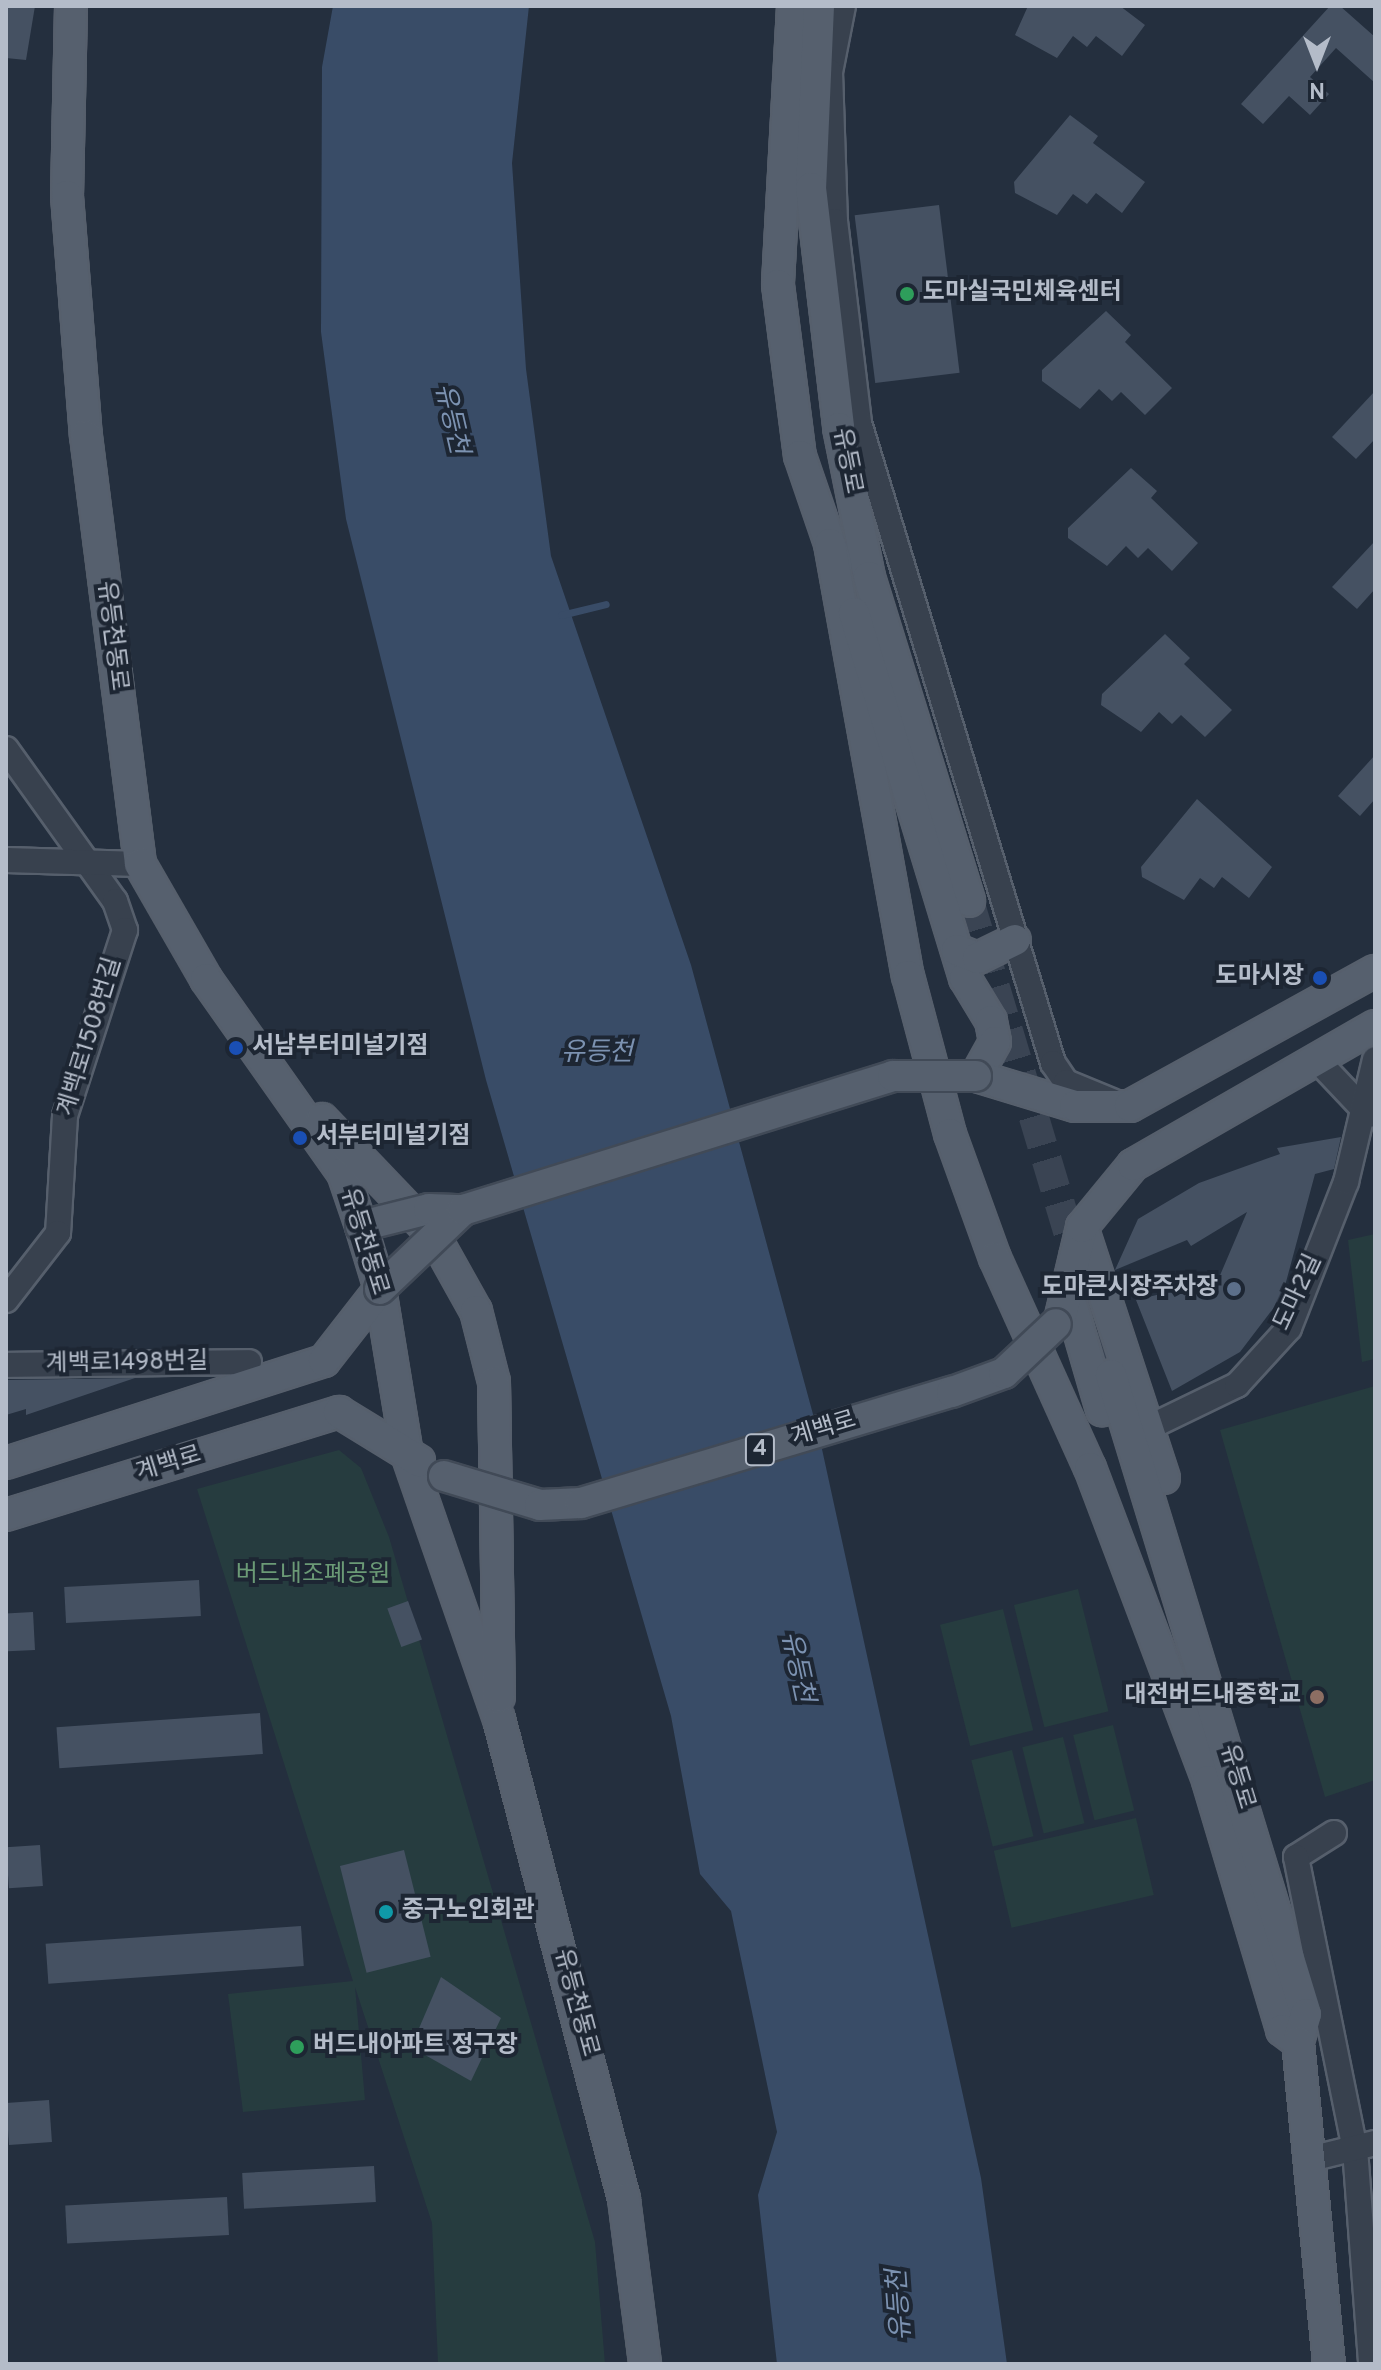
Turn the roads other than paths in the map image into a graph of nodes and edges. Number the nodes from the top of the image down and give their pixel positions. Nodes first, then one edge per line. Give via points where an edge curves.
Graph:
1 (71, 6) edge
2 (793, 6) edge
3 (831, 7) edge
4 (830, 544) junction
5 (6, 749) edge
6 (6, 860) edge
7 (86, 862) junction
8 (140, 864) junction
9 (969, 901) tunnel mouth
10 (1015, 940) junction
11 (957, 950) junction
12 (1375, 971) edge
13 (1375, 1026) edge
14 (1316, 1059) junction
15 (1375, 1059) edge
16 (976, 1076) junction
17 (290, 1089) junction
18 (1130, 1106) junction
19 (1368, 1114) edge
20 (463, 1210) junction
21 (361, 1226) junction
22 (1082, 1227) junction
23 (380, 1289) junction
24 (6, 1300) edge
25 (1063, 1312) junction
26 (1121, 1336) junction
27 (1084, 1351) junction
28 (249, 1362) dead end
29 (6, 1365) edge
30 (1111, 1375) tunnel mouth
31 (1150, 1427) junction
32 (407, 1454) junction
33 (6, 1463) edge
34 (6, 1515) edge
35 (499, 1719) junction
36 (1208, 1781) junction
37 (1334, 1833) dead end
38 (1285, 1935) junction
39 (1298, 2042) junction
40 (1365, 2146) edge
41 (1310, 2159) junction
42 (645, 2364) edge
43 (1329, 2364) edge
44 (1371, 2364) edge

1 - 8 main road, 유등천동로 via 67,196 86,436
2 - 4 main road, 유등로 via 778,285 800,456
3 - 9 main road, 유등로 via 811,188 834,397 869,577
3 - 10 street via 835,221 859,423
4 - 11 main road
4 - 36 main road via 908,976 942,1107 995,1258 1090,1468
5 - 7 street, 계백로1508번길
6 - 7 street
7 - 8 street
7 - 24 street, 계백로1508번길 via 115,901 125,930 65,1116 58,1233
8 - 17 main road, 유등천동로 via 206,979
10 - 11 main road via 978,958
10 - 18 street via 1066,1082
11 - 16 main road via 995,1042
12 - 18 main road
13 - 14 main road
14 - 19 street
14 - 22 main road via 1133,1165
15 - 19 street, 도마2길
16 - 18 main road via 1075,1106
16 - 20 main road, bridge via 893,1076
17 - 21 main road, 유등천동로 via 343,1173
17 - 35 main road via 434,1236 476,1311 494,1382
19 - 31 street, 도마2길 via 1289,1328 1237,1385
20 - 21 main road, bridge via 429,1209
20 - 23 main road, bridge
21 - 23 main road, 유등천동로
22 - 25 main road
22 - 26 main road
23 - 32 main road, 유등천동로
23 - 33 main road via 324,1361
25 - 27 main road
25 - 32 main road, 계백로 / 4, bridge via 1017,1363 978,1383 581,1503 540,1505 444,1476
26 - 27 main road via 1111,1333
26 - 31 main road
27 - 36 main road
28 - 29 street, 계백로1498번길
30 - 38 main road, 유등로
31 - 38 main road via 1277,1854
32 - 34 main road, 계백로 / 4 via 339,1412
32 - 35 main road, 유등천동로
35 - 42 main road, 유등천동로 via 624,2199
36 - 39 main road, 유등로 via 1282,2030
37 - 40 street via 1296,1857
38 - 39 main road, 유등로 via 1306,2014
39 - 41 main road, 유등로
40 - 41 street
40 - 44 street
41 - 43 main road, 유등로

